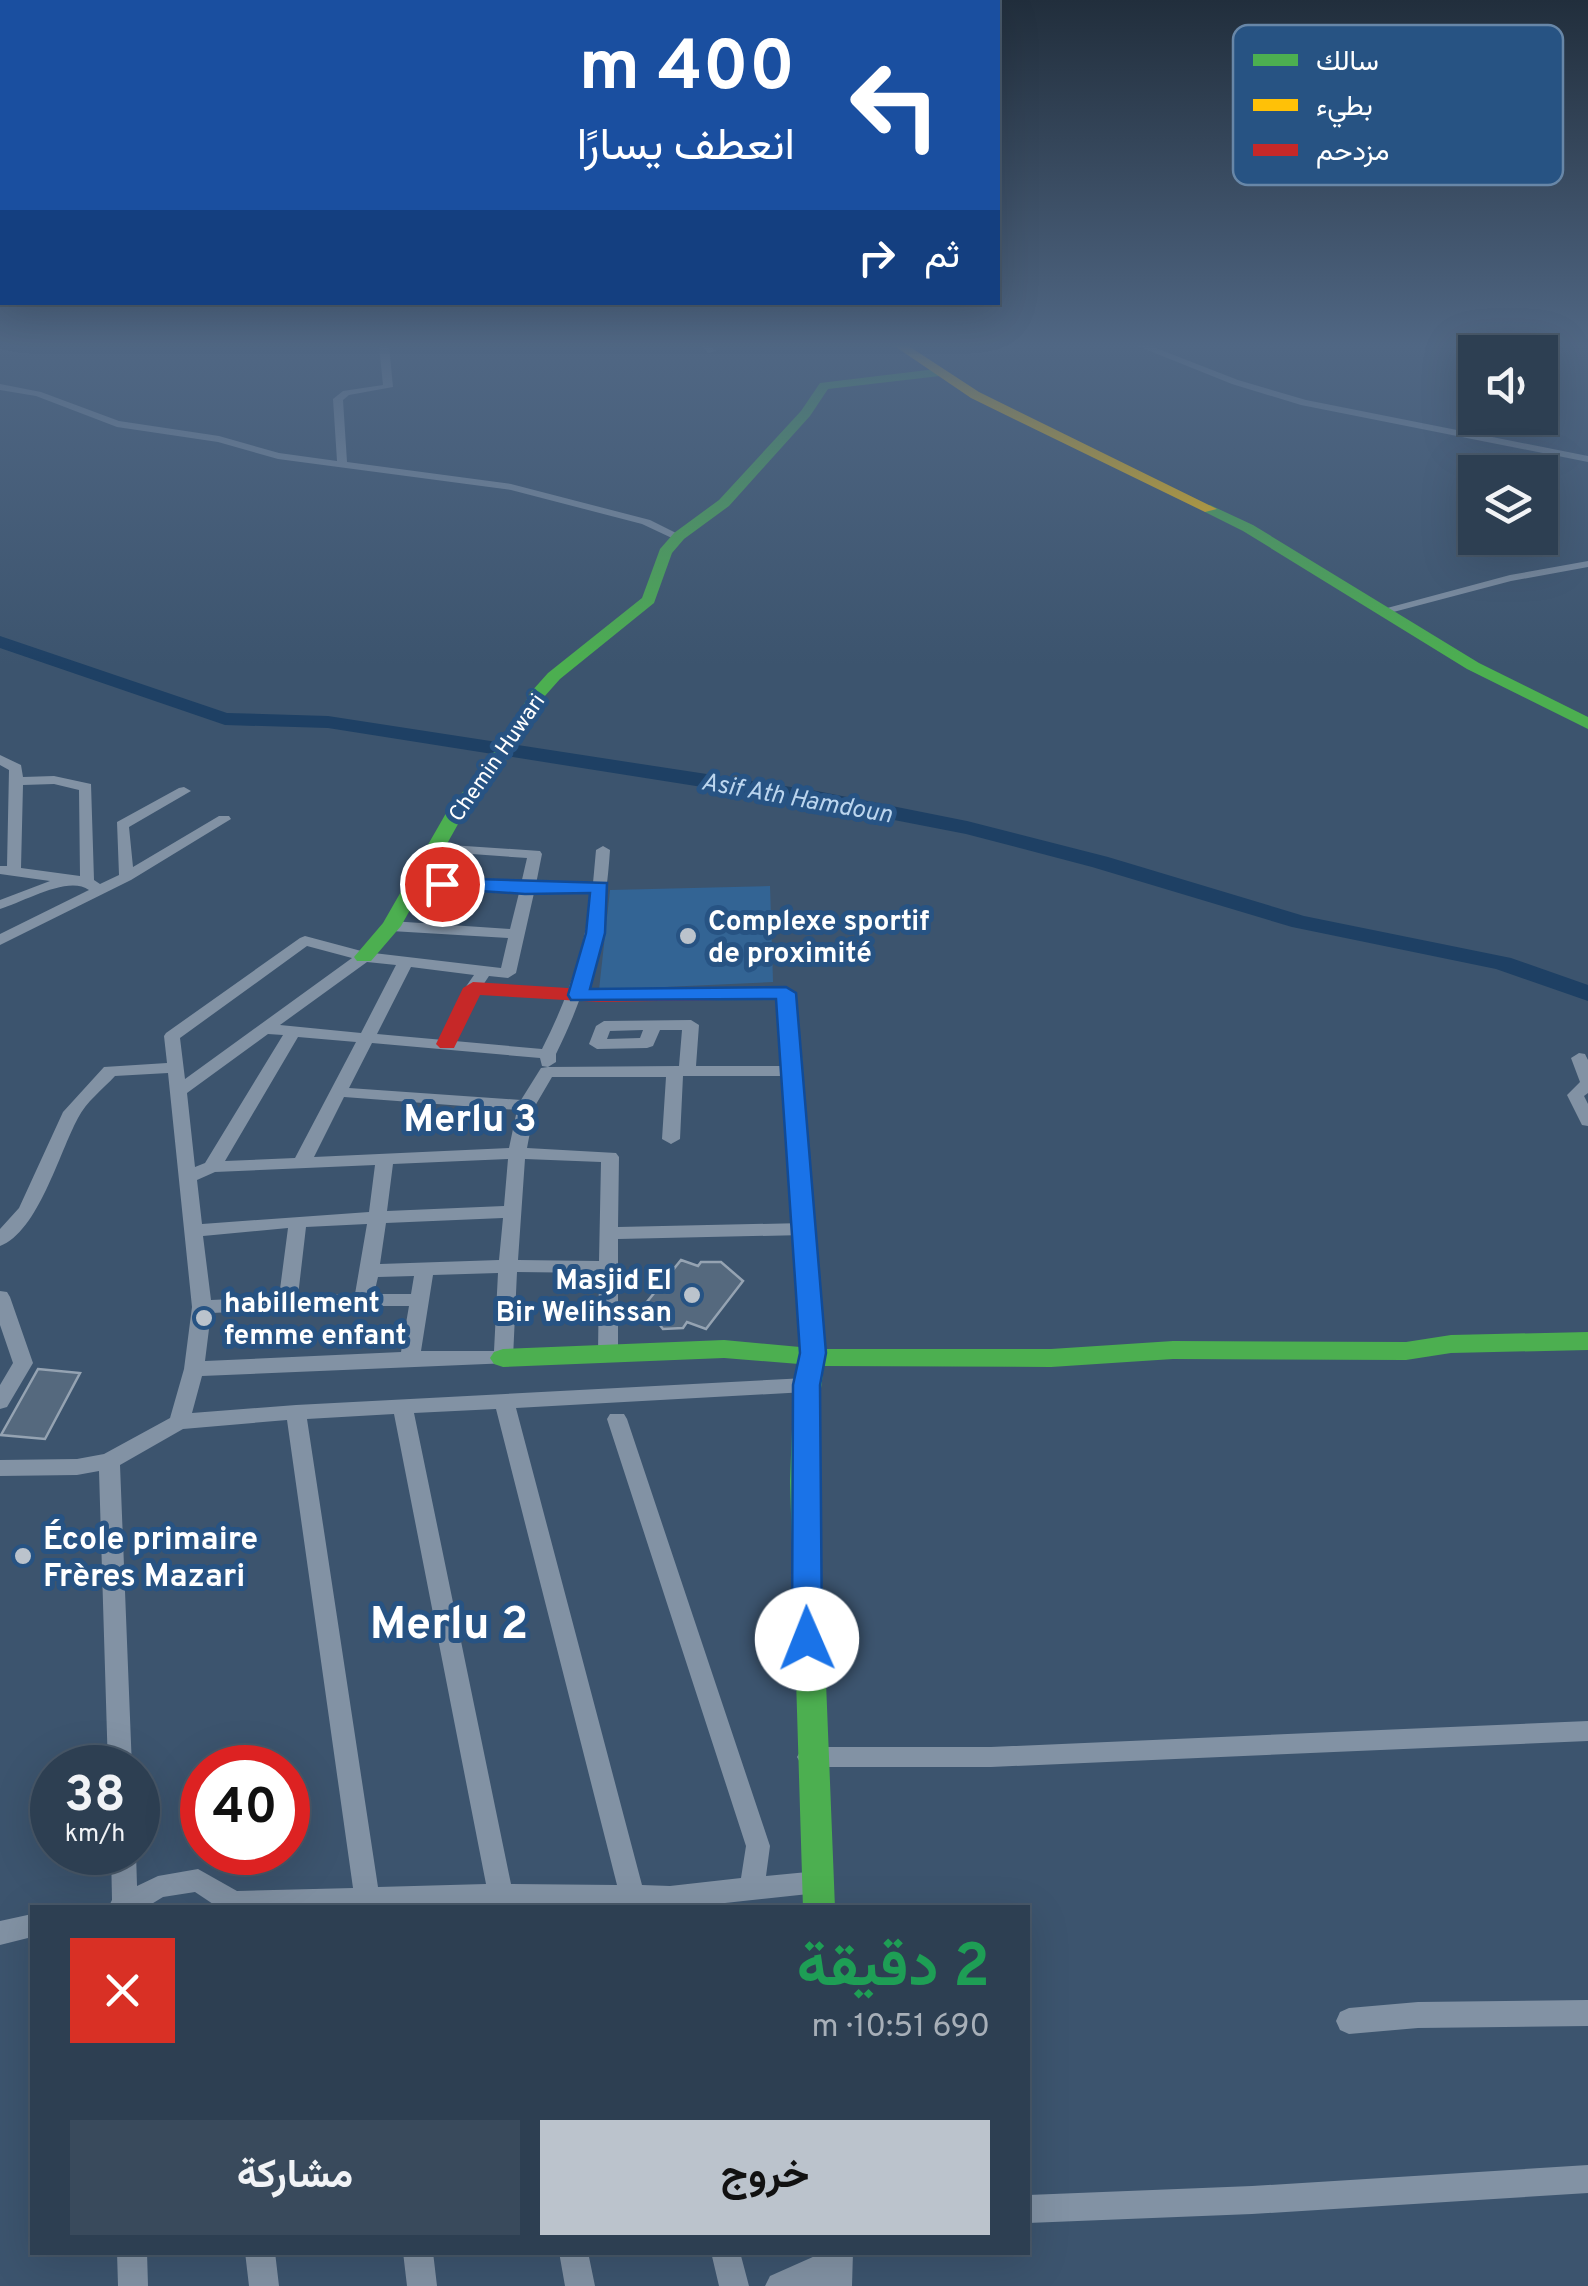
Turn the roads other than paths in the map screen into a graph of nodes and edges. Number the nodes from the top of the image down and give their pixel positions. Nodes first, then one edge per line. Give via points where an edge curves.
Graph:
1 (262, 452) edge
2 (341, 452) edge
3 (770, 452) edge
4 (1092, 452) edge
5 (1551, 452) edge
6 (1588, 459) edge
7 (342, 465) junction
8 (678, 537) junction
9 (1588, 564) edge
10 (1382, 610) junction
11 (1588, 724) edge
12 (0, 759) edge
13 (15, 781) junction
14 (184, 792) dead end
15 (224, 819) dead end
16 (435, 848) junction
17 (603, 850) dead end
18 (7, 871) edge
19 (126, 877) junction
20 (69, 879) junction
21 (415, 882) junction
22 (94, 886) junction
23 (600, 887) junction
24 (525, 888) junction
25 (0, 905) edge
26 (391, 926) junction
27 (518, 934) junction
28 (0, 940) edge
29 (364, 957) junction
30 (405, 964) junction
31 (478, 980) junction
32 (578, 995) junction
33 (653, 1026) dead end
34 (266, 1029) junction
35 (293, 1032) junction
36 (367, 1038) junction
37 (447, 1044) junction
38 (1579, 1058) dead end
39 (548, 1063) junction
40 (176, 1067) junction
41 (792, 1071) junction
42 (681, 1072) junction
43 (1588, 1083) edge
44 (179, 1091) junction
45 (341, 1092) junction
46 (526, 1106) junction
47 (1588, 1121) edge
48 (671, 1139) dead end
49 (518, 1153) junction
50 (385, 1158) junction
51 (301, 1164) junction
52 (212, 1167) junction
53 (190, 1176) junction
54 (510, 1212) junction
55 (380, 1218) junction
56 (298, 1221) junction
57 (804, 1229) junction
58 (194, 1231) junction
59 (609, 1233) junction
60 (0, 1240) edge
61 (508, 1266) junction
62 (608, 1267) junction
63 (370, 1270) junction
64 (424, 1270) junction
65 (0, 1297) edge
66 (288, 1300) junction
67 (363, 1300) junction
68 (418, 1300) junction
69 (202, 1306) junction
70 (1588, 1341) edge
71 (813, 1353) junction
72 (608, 1354) junction
73 (410, 1358) junction
74 (503, 1358) junction
75 (194, 1370) junction
76 (806, 1385) junction
77 (504, 1400) junction
78 (0, 1402) edge
79 (402, 1406) junction
80 (296, 1412) junction
81 (617, 1419) dead end
82 (179, 1422) junction
83 (109, 1461) junction
84 (0, 1468) edge
85 (1588, 1730) edge
86 (119, 1745) edge
87 (809, 1757) junction
88 (123, 1875) edge
89 (752, 1888) junction
90 (819, 1895) edge
91 (501, 1901) edge
92 (634, 1902) edge
93 (368, 1903) edge
94 (124, 1905) edge
95 (127, 1905) edge
96 (233, 1905) edge
97 (30, 1926) edge
98 (0, 1933) edge
99 (1588, 2013) edge
100 (1349, 2021) dead end
101 (1588, 2179) edge
102 (1030, 2209) edge
103 (132, 2255) edge
104 (260, 2255) edge
105 (418, 2255) edge
106 (574, 2255) edge
107 (726, 2255) edge
108 (838, 2270) edge
109 (132, 2286) edge
110 (264, 2286) edge
111 (422, 2286) edge
112 (580, 2286) edge
113 (734, 2286) edge
114 (780, 2286) edge

1 - 7 street
2 - 7 street
3 - 8 street, Chemin Huwari via 724,503
4 - 10 street via 1233,520
5 - 6 street
7 - 8 street via 510,486 646,522
8 - 16 street, Chemin Huwari via 649,600 537,695
9 - 10 street
10 - 11 street
12 - 13 street via 16,768
13 - 18 street
13 - 22 street via 86,787
14 - 19 street via 122,825
15 - 19 street
16 - 21 street, Chemin Huwari
16 - 24 street via 534,854
17 - 23 street
18 - 20 street
19 - 22 street
20 - 22 street
20 - 25 street
21 - 24 street
21 - 26 street, Chemin Huwari
22 - 28 street
23 - 24 street
23 - 32 street via 596,933
24 - 27 street
26 - 27 street
26 - 29 street, Chemin Huwari
27 - 31 street via 508,973
29 - 30 street
29 - 34 street
29 - 40 street via 305,941 172,1036
30 - 31 street
30 - 36 street
31 - 32 street
31 - 37 street
32 - 39 street
32 - 41 street via 786,993
33 - 42 street via 691,1026
34 - 35 street
34 - 44 street
35 - 36 street
35 - 52 street
36 - 37 street
36 - 45 street
37 - 39 street
38 - 43 street
39 - 42 street
39 - 46 street
40 - 44 street
40 - 60 street via 110,1071 72,1112 27,1211
41 - 42 street
41 - 57 street
42 - 48 street
43 - 47 street via 1575,1095
44 - 53 street
45 - 46 street
45 - 51 street
46 - 49 street
49 - 50 street
49 - 54 street
49 - 59 street via 610,1157
50 - 51 street
50 - 55 street
51 - 52 street
52 - 53 street
53 - 58 street
54 - 55 street
54 - 61 street
55 - 56 street
55 - 63 street
56 - 58 street
56 - 66 street
57 - 59 street
57 - 71 street
58 - 69 street
59 - 62 street
61 - 62 street
61 - 64 street
61 - 74 street
62 - 72 street
63 - 64 street
63 - 67 street
64 - 68 street
65 - 78 street via 23,1362
66 - 67 street
66 - 69 street
67 - 68 street
68 - 73 street
69 - 75 street
70 - 71 street via 1451,1344 1406,1352 1173,1350 1051,1358
71 - 72 street
71 - 76 street
72 - 74 street
73 - 74 street
73 - 75 street
75 - 82 street
76 - 77 street
76 - 87 street
77 - 79 street
77 - 92 street
79 - 80 street
79 - 91 street
80 - 82 street
80 - 93 street
81 - 89 street via 758,1846
82 - 83 street
83 - 84 street
83 - 86 street
85 - 87 street via 991,1757
87 - 90 street
88 - 94 street
89 - 90 street
89 - 92 street
91 - 92 street
91 - 93 street
93 - 96 street
95 - 96 street via 158,1887 198,1880
97 - 98 street
99 - 100 street
101 - 102 street
103 - 109 street
104 - 110 street
105 - 111 street
106 - 112 street
107 - 113 street
108 - 114 street

